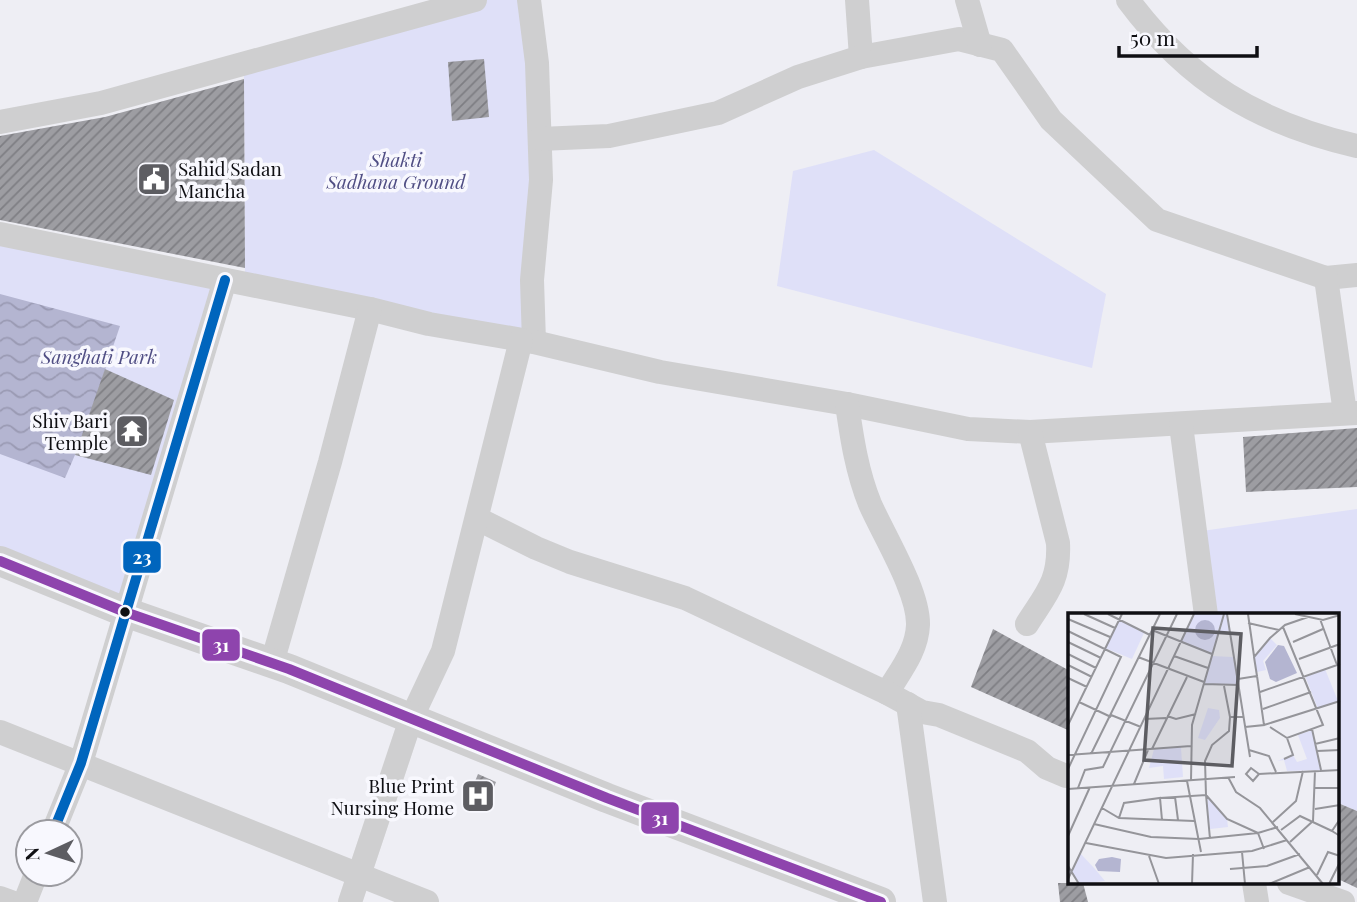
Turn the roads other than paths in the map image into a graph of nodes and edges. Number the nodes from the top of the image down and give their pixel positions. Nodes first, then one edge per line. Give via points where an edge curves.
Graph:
1 (529, 0) edge
2 (857, 0) edge
3 (967, 0) edge
4 (1128, 0) edge
5 (466, 1) edge
6 (980, 45) junction
7 (861, 57) junction
8 (0, 122) edge
9 (540, 139) junction
10 (1357, 146) edge
11 (0, 234) edge
12 (1357, 275) edge
13 (1326, 278) junction
14 (225, 280) junction
15 (370, 309) junction
16 (528, 341) junction
17 (847, 404) junction
18 (1351, 413) edge
19 (1181, 425) junction
20 (1030, 432) junction
21 (478, 519) junction
22 (0, 561) edge
23 (125, 612) junction
24 (1206, 613) edge
25 (1027, 624) dead end
26 (272, 663) junction
27 (897, 698) junction
28 (411, 719) junction
29 (0, 732) edge
30 (80, 763) junction
31 (1068, 776) edge
32 (58, 818) edge
33 (359, 875) junction
34 (1254, 884) edge
35 (1292, 884) edge
36 (0, 898) edge
37 (10, 902) edge
38 (350, 902) edge
39 (427, 902) edge
40 (881, 902) edge
41 (935, 902) edge
42 (1257, 902) edge
43 (1343, 902) edge

1 - 9 street
2 - 7 street
3 - 6 street
4 - 10 street via 1172,53 1240,103 1287,126
5 - 8 street via 101,103
6 - 7 street via 959,39
6 - 13 street via 1002,50 1051,120 1157,220
7 - 9 street via 798,77 718,113 609,136
9 - 16 street
11 - 14 street
12 - 13 street
13 - 18 street
14 - 15 street
14 - 23 street
15 - 16 street
15 - 26 street
16 - 17 street via 660,372
16 - 21 street via 506,392
17 - 20 street via 968,429
17 - 27 street via 857,469 916,604 914,648
18 - 19 street
19 - 20 street
19 - 24 street
20 - 25 street via 1059,561 1056,579
21 - 27 street via 570,562 685,598
21 - 28 street via 443,651
22 - 23 main road
23 - 26 main road
23 - 30 street
26 - 28 main road
27 - 31 street via 922,712 1027,751 1047,768
27 - 41 street
28 - 33 street
28 - 40 main road
29 - 30 street
30 - 32 street
30 - 33 street
33 - 38 street
33 - 39 street
34 - 42 street
35 - 43 street
36 - 37 street

